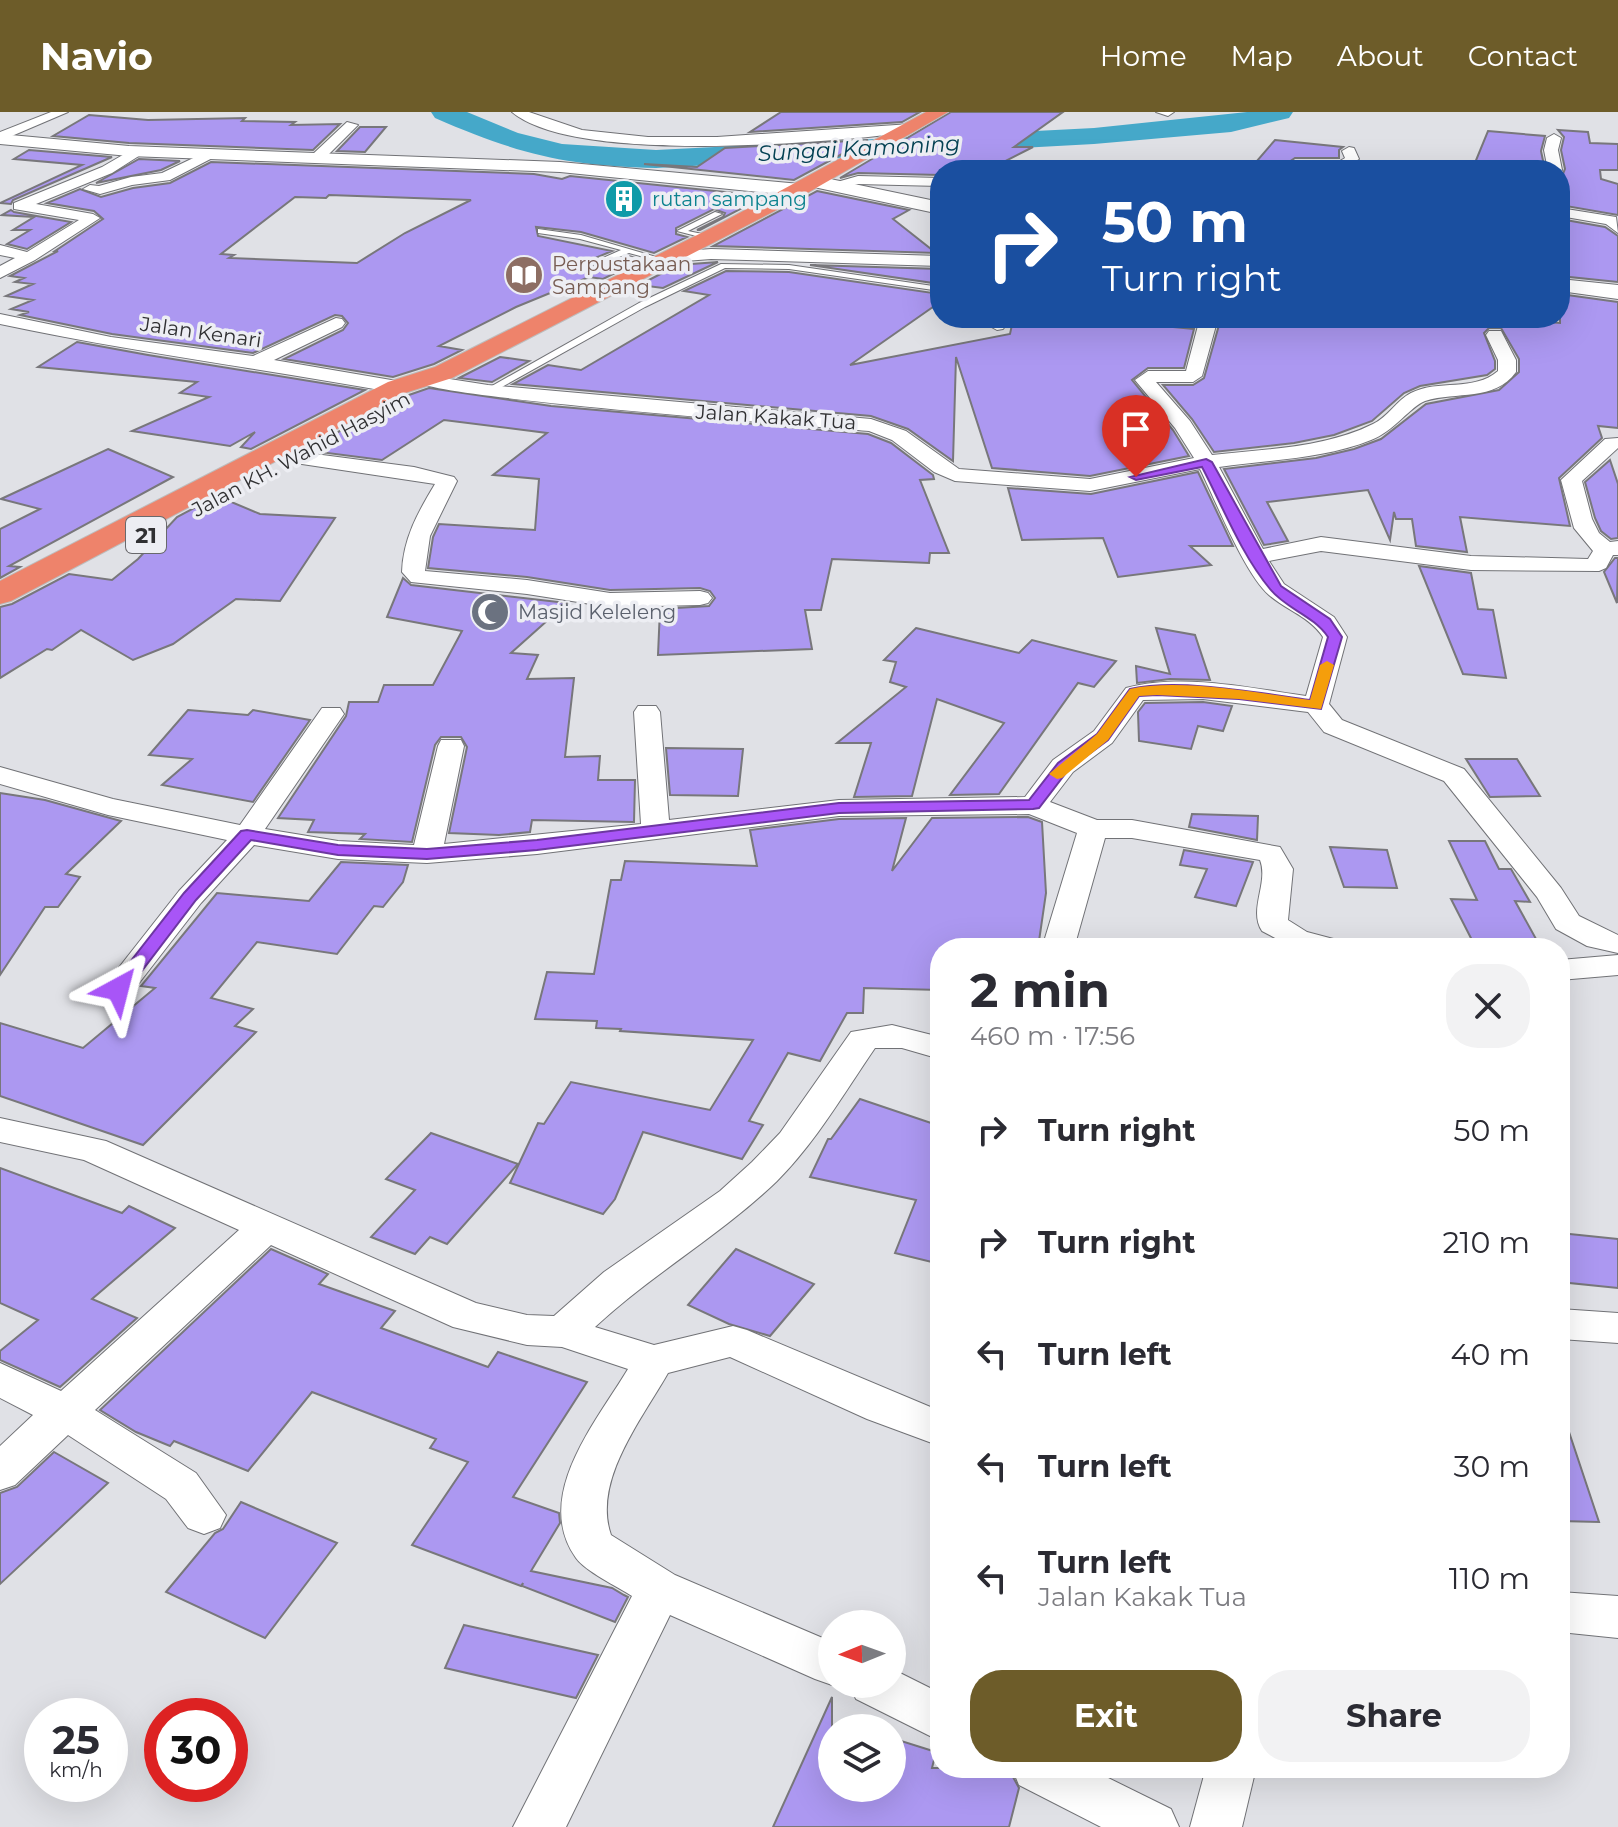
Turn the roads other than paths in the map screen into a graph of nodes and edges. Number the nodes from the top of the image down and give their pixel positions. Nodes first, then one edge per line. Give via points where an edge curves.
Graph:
1 (62, 112) edge
2 (518, 112) edge
3 (939, 112) edge
4 (352, 125) dead end
5 (910, 129) junction
6 (0, 138) edge
7 (1554, 138) dead end
8 (1309, 147) dead end
9 (1349, 151) dead end
10 (138, 152) junction
11 (215, 153) junction
12 (1299, 160) edge
13 (1350, 160) edge
14 (1553, 160) edge
15 (319, 166) junction
16 (930, 182) edge
17 (69, 186) junction
18 (817, 186) junction
19 (930, 206) edge
20 (718, 214) dead end
21 (1570, 214) edge
22 (1618, 228) edge
23 (541, 231) dead end
24 (687, 246) junction
25 (0, 250) edge
26 (628, 250) junction
27 (29, 257) junction
28 (930, 260) edge
29 (597, 264) dead end
30 (0, 273) edge
31 (1570, 286) edge
32 (930, 288) edge
33 (1618, 292) edge
34 (0, 319) edge
35 (336, 323) dead end
36 (1207, 328) edge
37 (1495, 335) dead end
38 (257, 361) junction
39 (413, 384) junction
40 (488, 391) junction
41 (1612, 443) dead end
42 (280, 456) junction
43 (1206, 462) junction
44 (1612, 548) edge
45 (1258, 557) junction
46 (0, 594) edge
47 (700, 598) dead end
48 (0, 612) edge
49 (1316, 705) junction
50 (647, 712) dead end
51 (331, 714) dead end
52 (451, 746) dead end
53 (0, 775) edge
54 (1033, 805) junction
55 (1093, 829) junction
56 (657, 831) junction
57 (247, 835) junction
58 (427, 854) junction
59 (1061, 938) edge
60 (1294, 938) edge
61 (1618, 944) edge
62 (1618, 965) edge
63 (1570, 969) edge
64 (118, 989) dead end
65 (930, 1045) edge
66 (0, 1130) edge
67 (267, 1226) junction
68 (1570, 1325) edge
69 (1618, 1328) edge
70 (563, 1332) junction
71 (654, 1361) junction
72 (0, 1379) edge
73 (66, 1413) junction
74 (930, 1425) edge
75 (0, 1472) edge
76 (204, 1515) dead end
77 (659, 1589) junction
78 (1570, 1613) edge
79 (1618, 1617) edge
80 (818, 1658) edge
81 (901, 1698) edge
82 (930, 1713) edge
83 (1057, 1778) edge
84 (1228, 1778) edge
85 (539, 1827) edge
86 (1153, 1827) edge
87 (1216, 1827) edge

1 - 6 street
2 - 5 street via 568,130 642,140
3 - 5 highway, 21
4 - 15 street
5 - 18 highway, Jalan KH. Wahid Hasyim / 21
6 - 10 street
7 - 14 street
8 - 12 street
9 - 13 street
10 - 11 street
10 - 17 street
11 - 15 street
11 - 17 street via 165,177 100,190
15 - 18 street via 338,158
16 - 18 street via 858,180
17 - 27 street via 19,208 93,218
18 - 19 street
18 - 24 highway, Jalan KH. Wahid Hasyim / 21
20 - 24 lane
21 - 22 street via 1611,220
23 - 26 lane
24 - 26 lane
24 - 28 street
24 - 39 highway, Jalan KH. Wahid Hasyim / 21
25 - 27 street
26 - 29 lane
27 - 30 street
31 - 33 street
32 - 40 lane via 789,267 724,266
34 - 38 street, Jalan Kenari via 111,342
35 - 38 street
36 - 43 street via 1193,376 1144,380
37 - 43 street, Jalan Kakak Tua via 1507,372 1493,385 1417,397 1385,426 1362,437
38 - 39 street, Jalan Kenari
39 - 40 street, Jalan Kakak Tua
39 - 42 highway, Jalan KH. Wahid Hasyim / 21 via 424,389
40 - 43 street, Jalan Kakak Tua via 871,425 905,439 937,468 955,475 1090,485
41 - 44 street via 1571,480 1591,539
42 - 46 highway, Jalan KH. Wahid Hasyim / 21
42 - 47 street via 447,481 421,527 413,572 419,577 610,600
42 - 48 highway, Jalan KH. Wahid Hasyim / 21
43 - 45 street
44 - 45 street via 1591,566 1471,563 1321,544
45 - 49 street via 1276,589 1325,622 1335,637
49 - 54 street via 1239,695 1135,693 1103,737 1063,766
49 - 61 street via 1333,726 1454,775 1567,922
50 - 56 street
51 - 57 street
52 - 58 street
53 - 57 street via 108,807
54 - 55 street
54 - 56 street via 839,808
55 - 59 street
55 - 60 street via 1132,829 1270,853 1278,868 1273,924
56 - 58 street
57 - 58 street via 338,850
57 - 64 street
62 - 63 street
65 - 70 street via 897,1036 863,1040 793,1142 765,1171 618,1282
66 - 67 street via 93,1150
67 - 70 street via 467,1316
67 - 73 street
68 - 69 street
70 - 71 street
71 - 74 street via 733,1341
71 - 77 street via 591,1470 583,1500 593,1547
72 - 73 street
73 - 75 street
73 - 76 street via 181,1486
77 - 80 street
77 - 85 street
78 - 79 street
81 - 82 street
83 - 86 street
84 - 87 street

